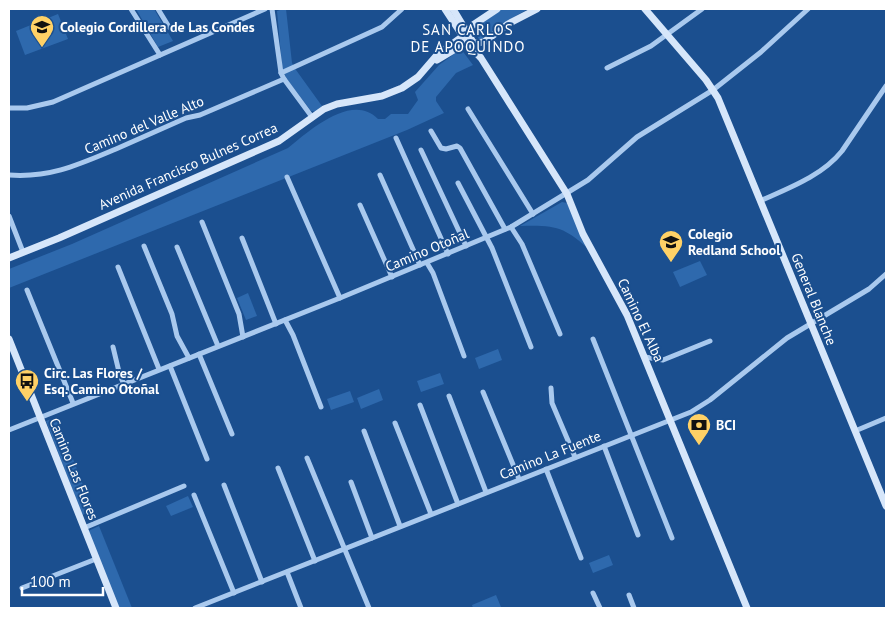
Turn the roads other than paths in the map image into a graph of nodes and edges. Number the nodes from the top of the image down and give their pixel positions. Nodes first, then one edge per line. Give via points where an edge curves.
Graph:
1 (131, 9) edge
2 (158, 9) edge
3 (265, 9) edge
4 (272, 9) edge
5 (402, 9) edge
6 (445, 9) edge
7 (453, 9) edge
8 (497, 9) edge
9 (537, 9) edge
10 (645, 9) edge
11 (702, 9) edge
12 (808, 9) edge
13 (169, 28) dead end
14 (465, 33) junction
15 (667, 35) junction
16 (471, 43) junction
17 (160, 55) junction
18 (426, 68) junction
19 (608, 68) dead end
20 (281, 73) junction
21 (284, 79) junction
22 (886, 86) edge
23 (713, 90) junction
24 (9, 108) edge
25 (468, 109) dead end
26 (312, 117) junction
27 (431, 131) dead end
28 (396, 138) dead end
29 (421, 150) dead end
30 (9, 175) edge
31 (380, 175) dead end
32 (287, 177) dead end
33 (458, 183) dead end
34 (567, 194) junction
35 (760, 201) junction
36 (360, 205) dead end
37 (533, 214) junction
38 (9, 216) edge
39 (202, 222) dead end
40 (508, 228) junction
41 (487, 237) junction
42 (242, 238) dead end
43 (144, 246) dead end
44 (466, 246) junction
45 (178, 247) dead end
46 (23, 252) junction
47 (448, 254) junction
48 (9, 258) edge
49 (427, 263) junction
50 (420, 265) junction
51 (118, 267) dead end
52 (886, 274) edge
53 (392, 277) junction
54 (27, 290) dead end
55 (340, 298) junction
56 (285, 320) junction
57 (811, 323) junction
58 (276, 324) junction
59 (560, 334) dead end
60 (243, 337) junction
61 (9, 339) edge
62 (593, 339) dead end
63 (710, 341) dead end
64 (218, 346) junction
65 (112, 347) dead end
66 (531, 347) dead end
67 (199, 354) junction
68 (464, 356) dead end
69 (645, 356) junction
70 (189, 358) junction
71 (170, 366) junction
72 (159, 369) junction
73 (124, 384) junction
74 (551, 388) dead end
75 (483, 392) dead end
76 (449, 396) dead end
77 (72, 404) junction
78 (321, 406) dead end
79 (420, 406) dead end
80 (40, 417) junction
81 (886, 418) edge
82 (671, 420) junction
83 (394, 423) dead end
84 (9, 430) edge
85 (364, 431) dead end
86 (855, 431) junction
87 (232, 434) dead end
88 (632, 434) junction
89 (604, 446) junction
90 (575, 457) junction
91 (307, 458) dead end
92 (207, 459) dead end
93 (278, 468) dead end
94 (546, 469) junction
95 (519, 479) junction
96 (351, 482) dead end
97 (224, 485) dead end
98 (184, 486) dead end
99 (486, 492) junction
100 (194, 495) dead end
101 (458, 504) junction
102 (886, 506) edge
103 (430, 514) junction
104 (400, 526) junction
105 (84, 528) junction
106 (638, 535) dead end
107 (372, 538) junction
108 (672, 538) dead end
109 (344, 549) junction
110 (581, 558) dead end
111 (96, 559) junction
112 (315, 561) junction
113 (287, 572) junction
114 (262, 582) junction
115 (22, 588) dead end
116 (593, 592) dead end
117 (234, 593) junction
118 (629, 595) dead end
119 (116, 608) edge
120 (195, 608) edge
121 (301, 608) edge
122 (369, 608) edge
123 (600, 608) edge
124 (634, 608) edge
125 (747, 608) edge

1 - 17 street
2 - 13 street
3 - 17 street
4 - 20 street
5 - 20 street via 382,27
6 - 14 main road, Camino El Alba
7 - 14 main road, Camino El Alba
8 - 14 main road, Avenida Francisco Bulnes Correa
9 - 16 main road, Avenida Francisco Bulnes Correa via 508,24 484,42
10 - 15 main road, General Blanche
11 - 15 street
12 - 23 street, Camino Otoñal
14 - 16 main road, Camino El Alba
14 - 18 main road, Avenida Francisco Bulnes Correa
15 - 19 street
15 - 23 main road, General Blanche
16 - 18 main road, Avenida Francisco Bulnes Correa
16 - 34 main road, Camino El Alba
17 - 24 street via 54,102
18 - 26 main road, Avenida Francisco Bulnes Correa via 391,93 337,104
20 - 21 street
21 - 26 street
21 - 30 street, Camino del Valle Alto via 74,167 36,176
22 - 35 street via 834,161 816,174
23 - 34 street, Camino Otoñal via 637,137 592,177
23 - 35 main road, General Blanche
25 - 37 street
26 - 46 main road, Avenida Francisco Bulnes Correa via 279,141
27 - 40 street via 441,148 460,148
28 - 47 street
29 - 44 street
31 - 50 street
32 - 55 street
33 - 41 street
34 - 37 street, Camino Otoñal
34 - 69 main road, Camino El Alba via 583,234 620,299
35 - 57 main road, General Blanche
36 - 53 street
37 - 40 street, Camino Otoñal
38 - 46 street
39 - 60 street via 239,314
40 - 41 street, Camino Otoñal
40 - 59 street via 522,244
41 - 44 street, Camino Otoñal
41 - 66 street
42 - 58 street
43 - 70 street via 172,314 177,336
44 - 47 street, Camino Otoñal
45 - 64 street
46 - 48 main road, Avenida Francisco Bulnes Correa
47 - 49 street, Camino Otoñal
49 - 50 street, Camino Otoñal
49 - 68 street
50 - 53 street, Camino Otoñal
51 - 72 street
52 - 57 street, Camino La Fuente via 874,285
53 - 55 street, Camino Otoñal
54 - 77 street
55 - 56 street, Camino Otoñal
56 - 58 street, Camino Otoñal
56 - 78 street
57 - 82 street, Camino La Fuente via 772,349 710,400
57 - 86 main road, General Blanche
58 - 60 street, Camino Otoñal
60 - 64 street, Camino Otoñal
61 - 80 main road, Camino Las Flores
62 - 88 street
63 - 69 street via 663,360
64 - 67 street, Camino Otoñal
65 - 73 street
67 - 70 street, Camino Otoñal
67 - 87 street
69 - 82 main road, Camino El Alba
70 - 71 street, Camino Otoñal
71 - 72 street, Camino Otoñal
71 - 92 street
72 - 73 street, Camino Otoñal
73 - 77 street, Camino Otoñal
74 - 90 street via 552,403
75 - 95 street
76 - 99 street
77 - 80 street, Camino Otoñal
79 - 101 street
80 - 84 street, Camino Otoñal
80 - 105 main road, Camino Las Flores
81 - 86 street
82 - 88 street, Camino La Fuente
82 - 125 main road, Camino El Alba
83 - 103 street
85 - 104 street
86 - 102 main road, General Blanche
88 - 89 street, Camino La Fuente
88 - 108 street
89 - 90 street, Camino La Fuente
89 - 106 street
90 - 94 street, Camino La Fuente
91 - 109 street
93 - 112 street
94 - 95 street, Camino La Fuente
94 - 110 street
95 - 99 street, Camino La Fuente
96 - 107 street
97 - 114 street
98 - 105 street
99 - 101 street, Camino La Fuente
100 - 117 street
101 - 103 street, Camino La Fuente
103 - 104 street, Camino La Fuente
104 - 107 street, Camino La Fuente
105 - 111 main road, Camino Las Flores
107 - 109 street, Camino La Fuente
109 - 112 street, Camino La Fuente
109 - 122 street
111 - 115 street
111 - 119 main road, Camino Las Flores
112 - 113 street, Camino La Fuente
113 - 114 street, Camino La Fuente
113 - 121 street
114 - 117 street, Camino La Fuente
116 - 123 street
117 - 120 street, Camino La Fuente
118 - 124 street

